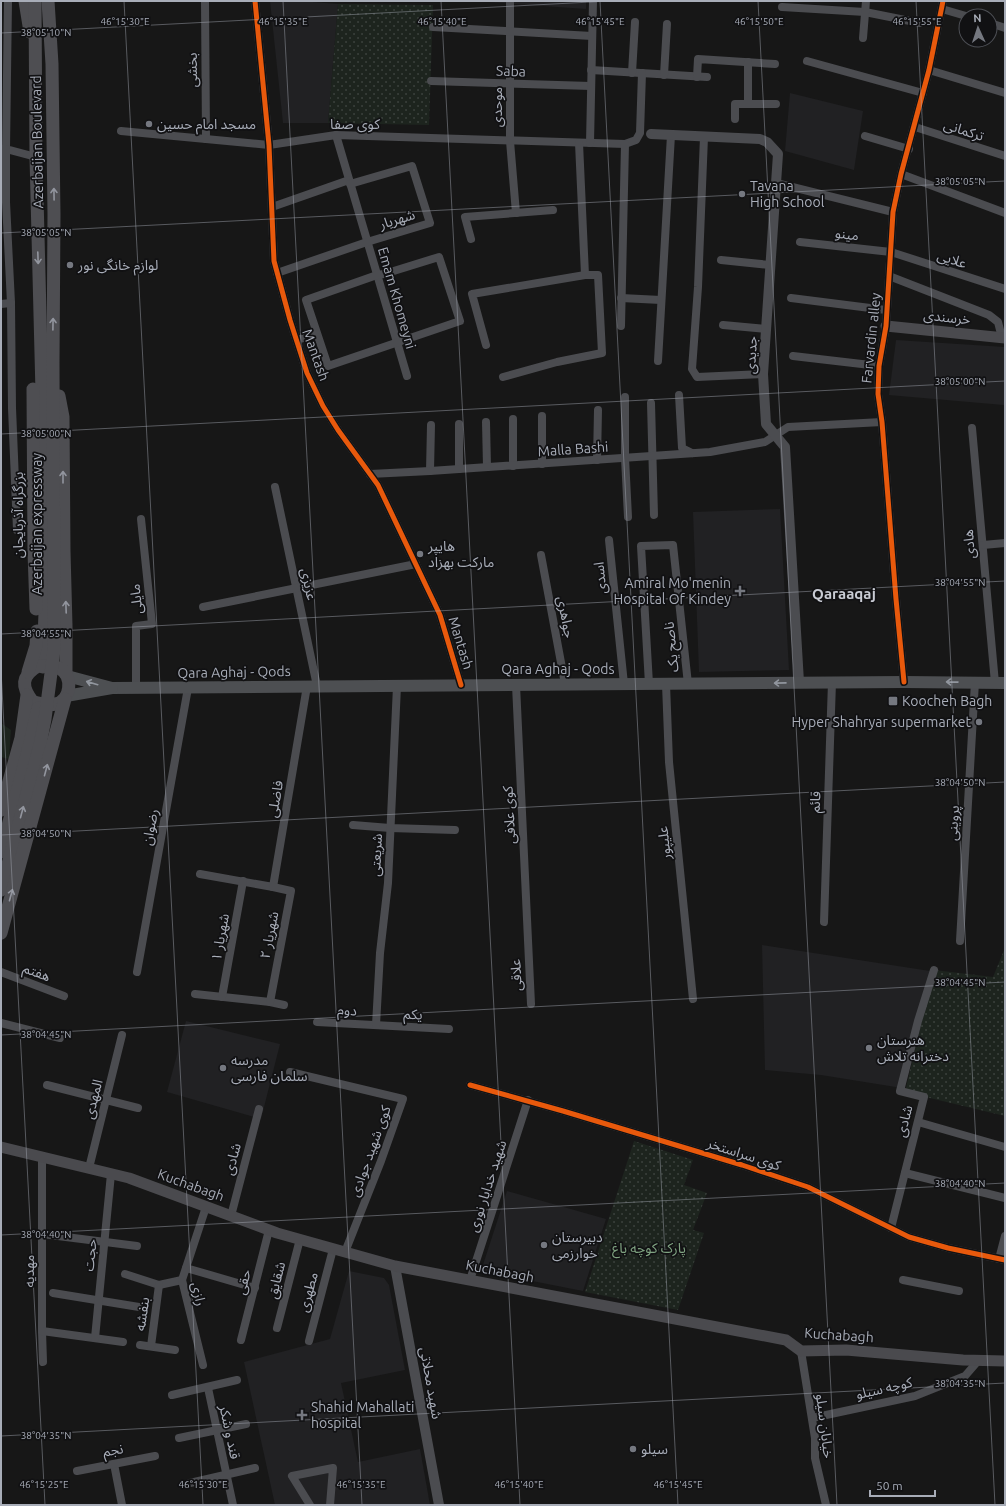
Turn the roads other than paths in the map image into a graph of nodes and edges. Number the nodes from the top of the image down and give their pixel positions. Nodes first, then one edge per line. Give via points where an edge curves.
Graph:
1 (8, 1) edge
2 (24, 1) edge
3 (36, 1) edge
4 (48, 1) edge
5 (56, 1) edge
6 (205, 1) edge
7 (256, 1) edge
8 (510, 1) edge
9 (592, 1) edge
10 (866, 1) edge
11 (943, 5) edge
12 (782, 7) dead end
13 (865, 12) junction
14 (958, 12) edge
15 (635, 22) dead end
16 (920, 23) dead end
17 (666, 24) dead end
18 (433, 27) dead end
19 (510, 32) junction
20 (592, 36) junction
21 (863, 38) dead end
22 (4, 57) edge
23 (807, 61) dead end
24 (748, 62) junction
25 (52, 64) junction
26 (775, 64) dead end
27 (35, 65) junction
28 (591, 70) junction
29 (929, 70) junction
30 (632, 73) junction
31 (642, 73) junction
32 (664, 75) junction
33 (697, 77) junction
34 (707, 77) dead end
35 (431, 81) dead end
36 (510, 84) junction
37 (591, 86) junction
38 (923, 93) junction
39 (1005, 93) edge
40 (748, 104) junction
41 (776, 104) dead end
42 (736, 119) dead end
43 (915, 127) junction
44 (121, 131) dead end
45 (640, 133) junction
46 (650, 134) joint
47 (336, 135) junction
48 (671, 135) junction
49 (865, 136) dead end
50 (704, 137) junction
51 (206, 139) junction
52 (510, 141) junction
53 (579, 143) junction
54 (590, 143) junction
55 (269, 145) junction
56 (621, 145) junction
57 (3, 149) edge
58 (909, 149) junction
59 (1005, 156) edge
60 (36, 157) junction
61 (902, 174) junction
62 (350, 182) junction
63 (776, 183) junction
64 (4, 202) edge
65 (272, 207) junction
66 (553, 210) dead end
67 (894, 212) junction
68 (516, 213) junction
69 (1005, 213) edge
70 (471, 239) dead end
71 (367, 242) junction
72 (800, 242) dead end
73 (891, 252) junction
74 (721, 260) dead end
75 (770, 265) junction
76 (277, 273) junction
77 (377, 275) junction
78 (585, 275) junction
79 (889, 276) junction
80 (1005, 289) edge
81 (621, 298) junction
82 (791, 298) dead end
83 (661, 300) junction
84 (11, 303) junction
85 (1, 304) edge
86 (886, 310) junction
87 (621, 326) dead end
88 (723, 326) dead end
89 (886, 326) junction
90 (766, 329) junction
91 (317, 334) junction
92 (1003, 338) edge
93 (297, 340) junction
94 (396, 342) junction
95 (486, 345) dead end
96 (793, 356) dead end
97 (40, 358) junction
98 (658, 361) dead end
99 (53, 363) junction
100 (880, 366) junction
101 (763, 374) junction
102 (407, 376) dead end
103 (503, 377) dead end
104 (679, 395) dead end
105 (625, 397) dead end
106 (651, 403) dead end
107 (598, 410) dead end
108 (542, 416) dead end
109 (513, 419) dead end
110 (486, 422) dead end
111 (882, 422) junction
112 (459, 424) dead end
113 (431, 425) dead end
114 (972, 428) dead end
115 (776, 435) junction
116 (695, 454) junction
117 (653, 456) junction
118 (625, 458) junction
119 (597, 460) junction
120 (542, 464) junction
121 (513, 466) junction
122 (487, 467) junction
123 (459, 469) junction
124 (430, 471) junction
125 (370, 474) junction
126 (275, 487) dead end
127 (654, 515) dead end
128 (628, 517) dead end
129 (141, 519) dead end
130 (17, 530) dead end
131 (608, 540) dead end
132 (1005, 543) edge
133 (982, 545) junction
134 (541, 555) dead end
135 (416, 564) junction
136 (296, 588) junction
137 (203, 607) dead end
138 (50, 612) junction
139 (37, 625) junction
140 (66, 626) junction
141 (28, 672) junction
142 (67, 675) junction
143 (800, 682) junction
144 (832, 682) junction
145 (904, 682) junction
146 (974, 682) junction
147 (1000, 683) edge
148 (516, 684) junction
149 (565, 684) junction
150 (624, 684) junction
151 (649, 684) junction
152 (666, 684) junction
153 (688, 684) junction
154 (461, 685) junction
155 (312, 686) junction
156 (397, 686) junction
157 (112, 688) junction
158 (136, 688) junction
159 (188, 688) junction
160 (27, 695) junction
161 (66, 698) junction
162 (36, 743) junction
163 (1, 810) edge
164 (353, 825) dead end
165 (390, 828) junction
166 (455, 830) dead end
167 (1, 852) edge
168 (200, 874) dead end
169 (243, 882) junction
170 (273, 887) junction
171 (1, 890) edge
172 (824, 922) dead end
173 (1, 933) edge
174 (960, 941) dead end
175 (528, 944) joint
176 (934, 970) dead end
177 (1, 972) edge
178 (137, 972) dead end
179 (195, 994) dead end
180 (64, 996) dead end
181 (222, 997) junction
182 (693, 999) dead end
183 (270, 1002) junction
184 (531, 1004) dead end
185 (284, 1005) dead end
186 (317, 1022) dead end
187 (1, 1023) edge
188 (376, 1025) junction
189 (449, 1029) dead end
190 (122, 1035) dead end
191 (60, 1038) dead end
192 (290, 1072) dead end
193 (47, 1085) dead end
194 (470, 1085) dead end
195 (106, 1100) junction
196 (528, 1100) junction
197 (138, 1108) dead end
198 (259, 1109) dead end
199 (918, 1122) junction
200 (1, 1147) edge
201 (1005, 1147) edge
202 (42, 1157) junction
203 (89, 1168) junction
204 (905, 1173) junction
205 (111, 1174) junction
206 (1005, 1198) edge
207 (206, 1207) junction
208 (231, 1216) junction
209 (891, 1228) junction
210 (269, 1230) junction
211 (42, 1234) junction
212 (1005, 1236) edge
213 (300, 1239) junction
214 (104, 1242) junction
215 (137, 1246) dead end
216 (333, 1249) junction
217 (345, 1252) junction
218 (1002, 1260) edge
219 (395, 1266) junction
220 (186, 1268) junction
221 (125, 1274) dead end
222 (182, 1280) junction
223 (470, 1280) junction
224 (903, 1280) dead end
225 (159, 1285) junction
226 (255, 1288) junction
227 (959, 1291) dead end
228 (53, 1293) dead end
229 (99, 1300) junction
230 (139, 1307) dead end
231 (277, 1328) dead end
232 (42, 1331) junction
233 (95, 1338) junction
234 (242, 1340) dead end
235 (309, 1341) dead end
236 (123, 1342) dead end
237 (140, 1345) dead end
238 (151, 1346) junction
239 (175, 1350) dead end
240 (801, 1351) junction
241 (978, 1361) junction
242 (1005, 1361) edge
243 (43, 1362) dead end
244 (203, 1364) dead end
245 (237, 1380) dead end
246 (208, 1388) junction
247 (172, 1395) dead end
248 (812, 1418) junction
249 (246, 1424) dead end
250 (217, 1430) junction
251 (179, 1438) dead end
252 (155, 1456) dead end
253 (114, 1464) junction
254 (255, 1468) dead end
255 (77, 1471) dead end
256 (226, 1475) junction
257 (190, 1483) dead end
258 (122, 1505) edge
259 (233, 1505) edge
260 (310, 1505) edge
261 (330, 1505) edge
262 (439, 1505) edge
263 (826, 1505) edge

1 - 22 street
2 - 27 highway
3 - 27 highway
4 - 25 highway
5 - 25 highway
6 - 51 street, بخشی
7 - 55 street, Mantash
8 - 19 street, موحدی
9 - 20 street
10 - 13 street
11 - 14 street
11 - 29 street, Farvardin alley
12 - 13 street
13 - 16 street
13 - 21 street
15 - 30 street
17 - 32 street
18 - 19 street
19 - 20 street
19 - 36 street, موحدی
20 - 28 street
22 - 57 street
23 - 38 street
24 - 26 street
24 - 33 street via 698,59
24 - 40 street
99 -> 25 highway, Azerbaijan Boulevard
27 - 60 highway, Azerbaijan Boulevard
28 - 30 street
28 - 37 street
29 - 38 street, Farvardin alley
29 - 39 street
30 - 31 street
31 - 32 street
31 - 45 street
32 - 33 street
33 - 34 street
35 - 36 street, Saba
36 - 37 street, Saba
36 - 52 street, موحدی
37 - 54 street
38 - 43 street, Farvardin alley
40 - 41 street
40 - 42 street via 735,104
43 - 58 street, Farvardin alley
43 - 59 street, ترکمانی
44 - 51 street, کوی صفا
45 - 46 street
45 - 56 street via 636,140
46 - 48 street, جدیدی
47 - 52 street, کوی صفا
47 - 55 street, کوی صفا
47 - 62 street, Emam Khomeyni
48 - 50 street, جدیدی
48 - 83 street
49 - 58 street
50 - 63 street, جدیدی via 760,139 767,142 778,154
50 - 101 street via 692,369 697,377
51 - 55 street, کوی صفا
52 - 53 street, کوی صفا
52 - 68 street, موحدی
53 - 54 street, کوی صفا
53 - 78 street
54 - 56 street, کوی صفا
55 - 65 street, Mantash
56 - 81 street
57 - 60 street
57 - 64 street
58 - 61 street, Farvardin alley
60 -> 97 highway, Azerbaijan Boulevard
61 - 67 street, Farvardin alley
61 - 69 street
62 - 65 street
62 - 71 street, Emam Khomeyni
62 - 71 street, شهریار via 412,166 430,223
63 - 67 street
63 - 75 street, جدیدی
64 - 84 street
65 - 76 street, Mantash via 274,261
66 - 68 street
67 - 73 street, Farvardin alley
68 - 70 street via 466,218
71 - 76 street, شهریار
71 - 77 street, Emam Khomeyni
72 - 73 street, مینو
73 - 79 street, Farvardin alley
73 - 80 street, علایی
74 - 75 street
75 - 90 street, جدیدی
76 - 93 street, Mantash
77 - 91 street via 306,300
77 - 94 street, Emam Khomeyni
77 - 94 street via 439,256 460,320
78 - 95 street via 472,294
78 - 103 street via 598,275 602,353
79 - 86 street, Farvardin alley
79 - 92 street via 989,315 998,322
81 - 83 street
81 - 87 street
82 - 86 street
83 - 98 street
84 - 85 street
84 - 130 street
86 - 89 street, Farvardin alley
88 - 90 street
89 - 92 main road, خرسندی
89 - 100 street, Farvardin alley
90 - 101 street, جدیدی
91 - 93 street
91 - 94 street via 328,366
93 - 125 street, Mantash via 307,373 323,406
94 - 102 street, Emam Khomeyni
96 - 100 street
97 - 138 highway, Azerbaijan expressway
97 - 139 highway, بزرگراه آذربایجان via 33,391
99 - 138 highway, Azerbaijan expressway
140 -> 99 highway via 63,417
100 - 111 street, Farvardin alley via 878,394
101 - 115 street, جدیدی via 766,424
104 - 116 street via 682,448
105 - 118 street
106 - 117 street
107 - 119 street
108 - 120 street
109 - 121 street
110 - 122 street
111 - 115 street, Malla Bashi via 788,427
111 - 145 street, Farvardin alley
112 - 123 street
113 - 124 street
114 - 133 street, هادی
115 - 116 street, Malla Bashi via 765,442
115 - 143 street, جدیدی via 785,447
116 - 117 street, Malla Bashi
117 - 118 street, Malla Bashi
117 - 127 street
118 - 119 street, Malla Bashi
118 - 128 street
119 - 120 street, Malla Bashi
120 - 121 street, Malla Bashi
121 - 122 street, Malla Bashi
122 - 123 street, Malla Bashi
123 - 124 street, Malla Bashi
124 - 125 street, Malla Bashi
125 - 135 street, Mantash via 378,485
126 - 136 street, عزیزی
129 - 158 street, مایلی via 152,624 136,626
131 - 150 street, اسدی
132 - 133 street
133 - 147 street, هادی
134 - 149 street, جواهری
135 - 136 street
135 - 154 street, Mantash via 440,615
136 - 137 street
136 - 155 street, عزیزی
138 - 162 highway
139 - 140 highway via 42,633 51,637 61,634
139 - 141 highway, بزرگراه آذربایجان via 36,646
140 - 142 highway
141 - 142 highway via 38,666 59,668
141 - 160 highway via 24,682
157 -> 142 main road
142 - 161 highway via 70,688
143 - 144 main road, Qara Aghaj - Qods
143 -> 153 main road, Qara Aghaj - Qods
144 - 145 main road, Qara Aghaj - Qods
144 - 172 street, قائم
146 -> 145 main road, Qara Aghaj - Qods
146 - 147 main road, Qara Aghaj - Qods
146 - 174 street, پروینی
148 - 149 main road, Qara Aghaj - Qods
148 - 154 main road, Qara Aghaj - Qods
148 - 175 street, کوی علافی
149 - 150 main road, Qara Aghaj - Qods
150 - 151 main road, Qara Aghaj - Qods
151 - 152 main road, Qara Aghaj - Qods
151 - 153 street, ناصح یک via 641,546 673,545
152 - 153 main road, Qara Aghaj - Qods
152 - 182 street, علیپور via 669,762
154 - 156 main road, Qara Aghaj - Qods
155 - 156 main road, Qara Aghaj - Qods
155 - 159 main road, Qara Aghaj - Qods
155 - 170 street, فاضلی
156 - 165 street, شریعتی
157 - 158 main road, Qara Aghaj - Qods
157 - 161 main road
158 - 159 main road, Qara Aghaj - Qods
159 - 178 street, رضوان
160 - 161 highway via 33,702 54,705
160 - 162 highway
161 - 162 highway
162 - 163 highway
162 - 167 highway
171 -> 162 highway
173 -> 162 highway
164 - 165 street
165 - 166 street
165 - 188 street, شریعتی
168 - 169 street
169 - 170 street
169 - 181 street, شهریار ۱
170 - 183 street, شهریار ۲ via 291,891
175 - 184 street, علاقی
176 - 199 street, شادی via 900,1091 924,1097
177 - 180 street, هفتم
179 - 181 street
181 - 183 street
183 - 185 street
186 - 188 street, دوم
187 - 191 street
188 - 189 street, یکم
190 - 195 street, المهدی
192 - 217 street, کوی شهید جوادی via 403,1099
193 - 195 street
194 - 196 street, کوی سراستخر
195 - 197 street
195 - 203 street, المهدی
196 - 209 street, کوی سراستخر via 808,1187
196 - 223 street, شهید خدایار نوری
198 - 208 street, شادی
199 - 201 street
199 - 204 street, شادی
200 - 202 main road, Kuchabagh
202 - 203 main road, Kuchabagh
202 - 211 street, مهدیه
203 - 205 main road, Kuchabagh
204 - 206 street
204 - 209 street, شادی
205 - 207 main road, Kuchabagh via 129,1178
205 - 214 street, حجت
207 - 208 main road, Kuchabagh
207 - 220 street, رازی
208 - 210 main road, Kuchabagh
209 - 218 street, کوی سراستخر via 909,1237
210 - 213 main road, Kuchabagh
210 - 226 street, حقی
211 - 214 street
211 - 232 street, مهدیه
212 - 218 street
213 - 216 main road, Kuchabagh
213 - 231 street, شقایق
214 - 215 street
214 - 229 street, حجت
216 - 217 main road, Kuchabagh
216 - 235 street, مطهری
217 - 219 main road, Kuchabagh
219 - 223 main road, Kuchabagh
219 - 262 street, شهید محلاتی
220 - 222 street, رازی
220 - 226 street
221 - 225 street
222 - 225 street
222 - 244 street, رازی
223 - 240 main road, Kuchabagh via 786,1340
224 - 227 street
225 - 238 street, بنفشه
226 - 234 street, حقی
228 - 229 street
229 - 230 street
229 - 233 street, حجت
232 - 233 street
232 - 243 street, مهدیه
233 - 236 street
237 - 238 street
238 - 239 street
240 - 241 main road, Kuchabagh via 846,1350
240 - 248 street, خیابان سیلو
241 - 242 main road, Kuchabagh
241 - 248 street, کوچه سیلو via 965,1376 915,1396
245 - 246 street
246 - 247 street
246 - 250 street, قند و شکر
248 - 263 street, خیابان سیلو via 815,1458
249 - 250 street
250 - 251 street
250 - 256 street, قند و شکر
252 - 253 street, نجم
253 - 255 street, نجم
253 - 258 street
254 - 256 street
256 - 257 street
256 - 259 street, قند و شکر
260 - 261 street via 292,1476 333,1468

